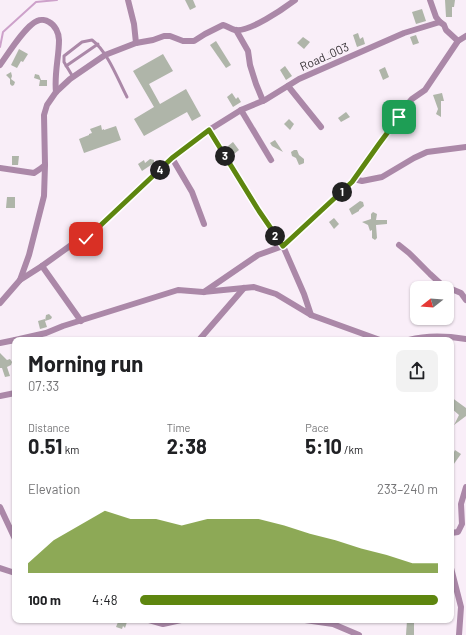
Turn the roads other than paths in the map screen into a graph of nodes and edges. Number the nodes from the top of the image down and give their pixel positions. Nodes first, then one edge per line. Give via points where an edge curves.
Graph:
1 (128, 0) edge
2 (295, 0) edge
3 (430, 0) edge
4 (440, 22) junction
5 (236, 30) junction
6 (466, 36) edge
7 (458, 42) junction
8 (136, 43) junction
9 (98, 44) junction
10 (105, 55) junction
11 (0, 65) edge
12 (66, 66) junction
13 (73, 77) junction
14 (288, 86) junction
15 (56, 92) junction
16 (127, 97) dead end
17 (263, 101) junction
18 (240, 110) junction
19 (320, 127) dead end
20 (209, 130) junction
21 (466, 147) edge
22 (172, 158) junction
23 (271, 160) dead end
24 (45, 165) junction
25 (0, 168) edge
26 (354, 179) junction
27 (204, 224) dead end
28 (398, 245) dead end
29 (283, 246) junction
30 (42, 266) junction
31 (20, 280) junction
32 (244, 288) junction
33 (203, 292) junction
34 (466, 300) edge
35 (0, 303) edge
36 (311, 314) junction
37 (81, 321) junction
38 (28, 337) edge
39 (202, 337) edge
40 (372, 337) edge
41 (431, 337) edge
42 (453, 337) edge
43 (454, 337) edge
44 (466, 339) edge
45 (12, 341) edge
46 (0, 343) edge
47 (12, 394) edge
48 (0, 396) edge
49 (466, 487) edge
50 (0, 507) edge
51 (12, 533) edge
52 (454, 533) edge
53 (0, 568) edge
54 (12, 572) edge
55 (454, 580) edge
56 (326, 623) edge
57 (359, 635) edge
58 (459, 635) edge

1 - 8 street
2 - 5 street via 275,15
3 - 4 street
4 - 7 street
4 - 14 street, Road_003 via 404,33
5 - 8 street via 224,25 194,41 164,36
5 - 17 street via 248,51 250,65
6 - 7 street
7 - 26 street via 425,90 405,107
8 - 10 street
9 - 10 lane
9 - 12 lane
9 - 12 lane via 88,40 74,48 64,56
10 - 13 street
10 - 16 lane
11 - 15 street via 31,25 38,20 46,20 57,30 59,39
12 - 13 lane
13 - 15 street
14 - 17 street, Road_003
14 - 19 street
15 - 24 street via 44,115
17 - 18 street, Road_003
18 - 20 street, Road_003
18 - 23 street
20 - 22 street, Road_003
20 - 29 street
21 - 26 street via 427,152 382,177 362,181
22 - 27 street via 192,192
22 - 30 street, Road_003 via 86,239 74,243
24 - 25 street via 34,173
24 - 31 street via 44,196
26 - 29 street
28 - 34 street via 442,285 461,293
29 - 33 street via 258,255
29 - 36 street
30 - 31 street, Road_003
30 - 37 street
31 - 35 street
32 - 33 street
32 - 36 street via 254,287 276,294
32 - 39 street
33 - 37 street via 178,290
36 - 40 street
37 - 38 street
41 - 42 street
43 - 44 street
45 - 46 street
47 - 48 street
49 - 52 street via 461,504 462,524 458,532
50 - 51 street
53 - 54 street
55 - 58 street via 461,607
56 - 57 street

